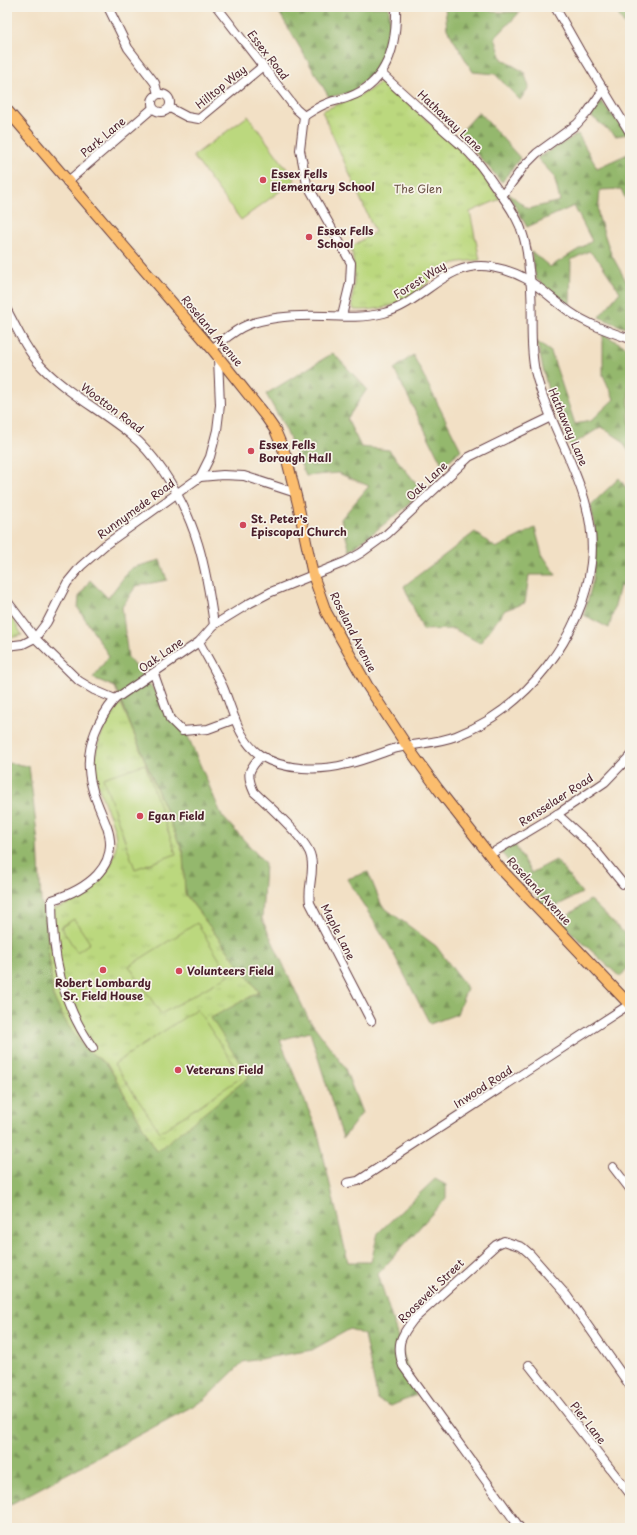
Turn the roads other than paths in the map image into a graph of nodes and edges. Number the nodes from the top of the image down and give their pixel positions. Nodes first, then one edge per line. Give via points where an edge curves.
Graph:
1 (108, 7) edge
2 (217, 7) edge
3 (396, 7) edge
4 (556, 7) edge
5 (263, 66) junction
6 (382, 74) junction
7 (604, 89) junction
8 (158, 94) junction
9 (153, 108) junction
10 (170, 108) junction
11 (7, 110) edge
12 (304, 116) junction
13 (630, 132) edge
14 (67, 182) junction
15 (502, 196) junction
16 (531, 280) junction
17 (7, 310) edge
18 (342, 316) junction
19 (630, 339) edge
20 (212, 349) junction
21 (218, 358) junction
22 (551, 417) junction
23 (200, 477) junction
24 (296, 493) junction
25 (177, 494) junction
26 (313, 575) junction
27 (7, 601) edge
28 (214, 625) junction
29 (35, 638) junction
30 (199, 642) junction
31 (7, 646) edge
32 (154, 674) junction
33 (115, 699) junction
34 (235, 719) junction
35 (407, 746) junction
36 (261, 756) junction
37 (630, 756) edge
38 (557, 814) junction
39 (489, 855) junction
40 (623, 884) dead end
41 (630, 1004) edge
42 (371, 1021) dead end
43 (93, 1048) dead end
44 (613, 1167) dead end
45 (347, 1183) dead end
46 (630, 1189) edge
47 (529, 1365) dead end
48 (630, 1386) edge
49 (630, 1494) edge
50 (520, 1528) edge

1 - 8 street via 128,48 155,83
2 - 5 street, Essex Road
3 - 6 street via 397,25 394,42
4 - 7 street
5 - 10 street, Hilltop Way via 199,119 187,118
5 - 12 street, Essex Road
6 - 12 street via 366,89 348,98 328,102
6 - 15 street, Hathaway Lane via 474,157
7 - 13 street
7 - 15 street via 577,124 537,153 524,166
8 - 9 street via 152,100
8 - 10 street via 168,96
9 - 10 street via 160,112
9 - 14 street, Park Lane
11 - 14 main road, Roseland Avenue
12 - 18 street via 300,150 307,184 351,263 350,283
14 - 20 main road, Roseland Avenue
15 - 16 street, Hathaway Lane via 522,231
16 - 18 street, Forest Way via 491,267 469,267 444,276 420,296 395,309 360,317
16 - 19 street, Forest Way via 586,322
16 - 22 street, Hathaway Lane via 533,360 540,393
17 - 25 street, Wootton Road via 41,366 64,387 132,435 148,451
18 - 20 street, Forest Way via 262,320 236,330
20 - 21 main road, Roseland Avenue
21 - 23 street, Runnymede Road via 218,430 210,457
21 - 24 main road, Roseland Avenue via 242,385 275,430 286,456
22 - 26 street, Oak Lane via 469,457 387,534 345,562
22 - 35 street, Hathaway Lane via 580,482 591,527 590,575 573,628 566,642 545,668 517,698 496,714 477,727 455,737
23 - 24 street via 244,476
23 - 25 street, Runnymede Road
24 - 26 main road, Roseland Avenue
25 - 28 street, Wootton Road via 201,551
25 - 29 street, Runnymede Road via 105,545 81,566 67,583 47,622
26 - 28 street, Oak Lane via 271,592
26 - 35 main road, Roseland Avenue via 326,612 367,685
27 - 29 street
28 - 30 street, Oak Lane
29 - 31 street via 23,644
29 - 33 street via 79,681
30 - 32 street, Oak Lane
30 - 34 street via 222,686
32 - 33 street, Oak Lane
32 - 34 street via 170,719 182,731 208,728
33 - 43 street, Oak Lane via 99,724 89,759 92,789 109,834 108,856 100,871 85,886 52,900 53,943 66,998 75,1019
34 - 36 street via 242,735
35 - 36 street via 347,765 305,768 284,765
35 - 39 main road, Roseland Avenue
36 - 42 street, Maple Lane via 251,768 248,777 250,783 254,792 305,843 311,856 313,872 310,903
37 - 38 street, Rensselaer Road via 605,782
38 - 39 street, Rensselaer Road
38 - 40 street via 592,846
39 - 41 main road, Roseland Avenue
41 - 45 street, Inwood Road via 358,1181
44 - 46 street
47 - 49 street, Pier Lane
48 - 50 street, Roosevelt Street via 567,1296 530,1254 513,1243 504,1241 496,1245 413,1320 399,1341 399,1355 403,1366

